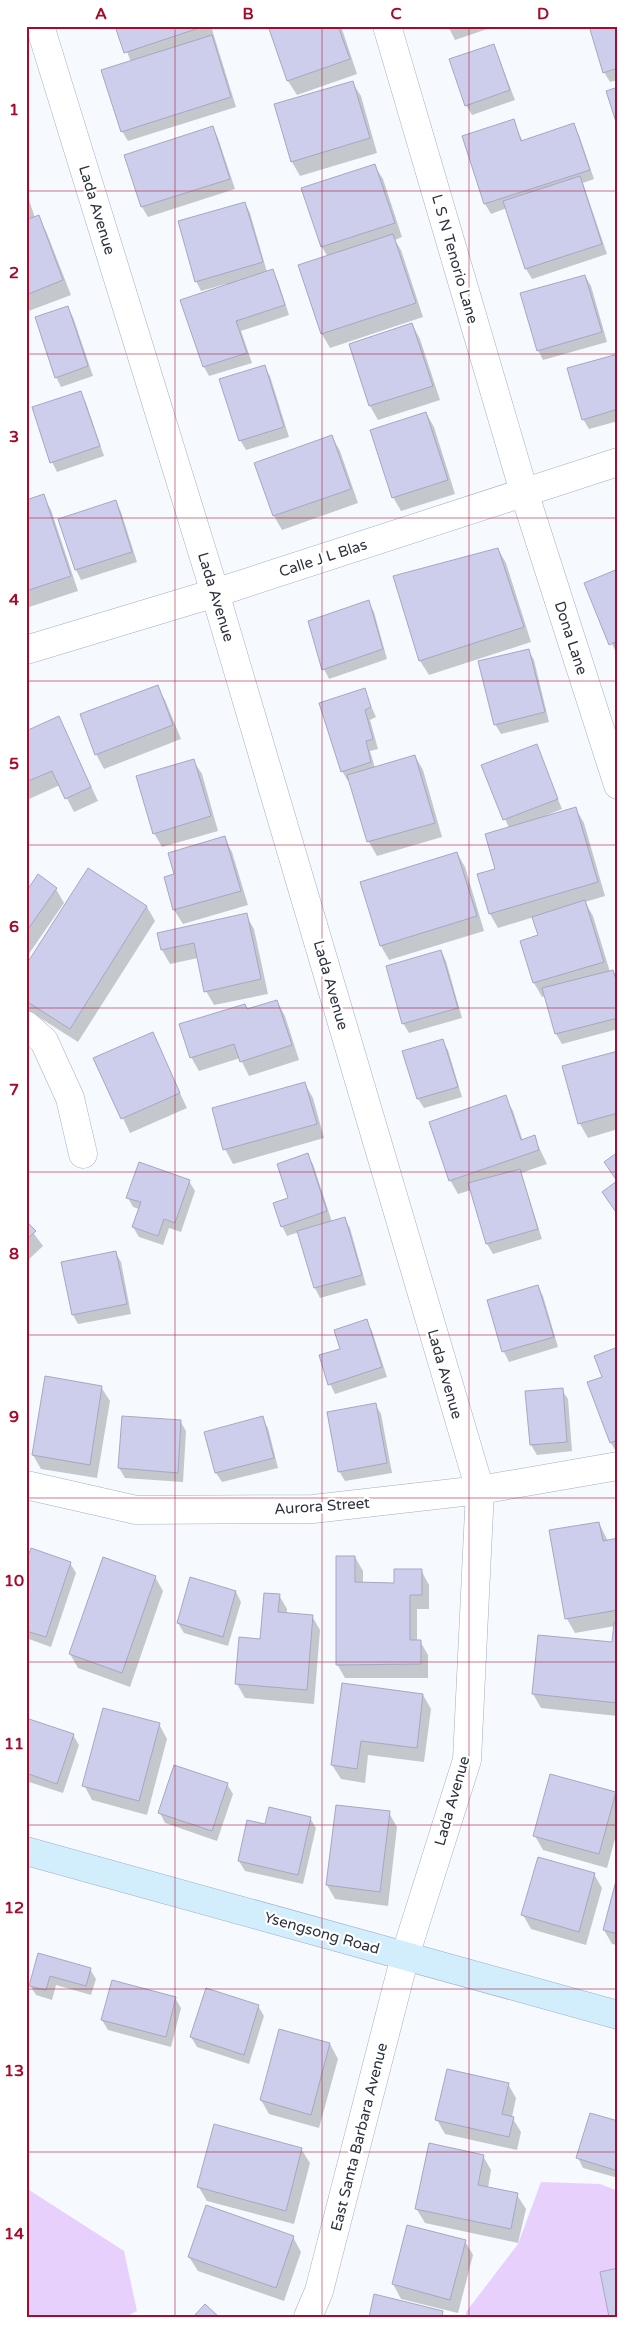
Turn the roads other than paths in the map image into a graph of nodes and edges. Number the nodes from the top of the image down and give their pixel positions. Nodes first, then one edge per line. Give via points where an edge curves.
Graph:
1 (40, 26) edge
2 (387, 26) edge
3 (618, 462) edge
4 (524, 492) junction
5 (215, 593) junction
6 (26, 650) edge
7 (618, 785) edge
8 (26, 1024) edge
9 (83, 1154) dead end
10 (618, 1466) edge
11 (26, 1485) edge
12 (480, 1490) junction
13 (26, 1851) edge
14 (405, 1956) junction
15 (618, 2015) edge
16 (308, 2317) edge

1 - 5 street, Lada Avenue
2 - 4 street, L S N Tenorio Lane
3 - 4 street, Calle J L Blas
4 - 5 street, Calle J L Blas
4 - 7 street, Dona Lane
5 - 6 street, Calle J L Blas
5 - 12 street, Lada Avenue
8 - 9 street via 44,1040 70,1098
10 - 12 street, Aurora Street
11 - 12 street, Aurora Street via 136,1510 313,1509
12 - 14 street, Lada Avenue via 466,1760
13 - 14 main road, Ysengsong Road
14 - 15 main road, Ysengsong Road
14 - 16 street, East Santa Barbara Avenue via 319,2291

